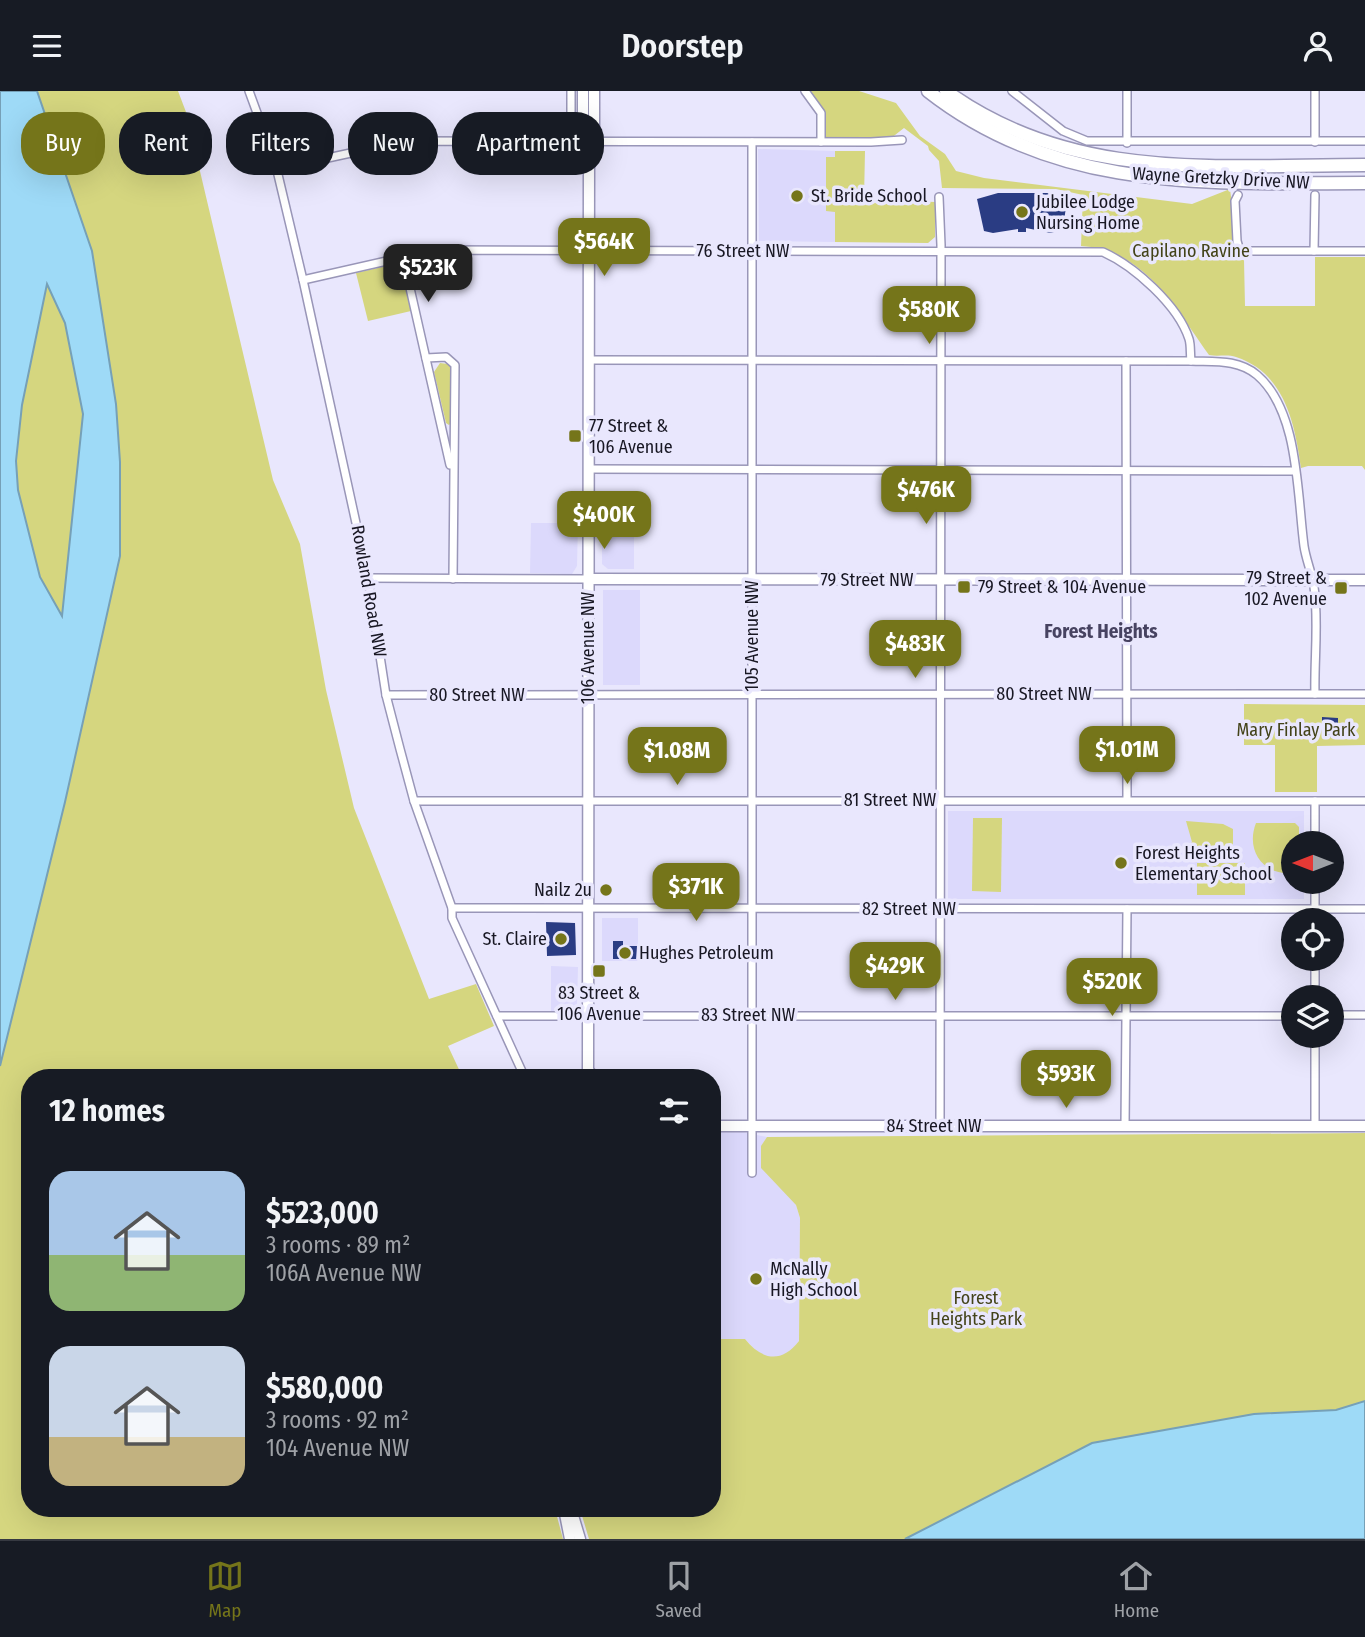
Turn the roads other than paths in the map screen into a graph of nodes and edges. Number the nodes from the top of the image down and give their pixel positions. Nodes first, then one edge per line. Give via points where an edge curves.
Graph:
1 (249, 91) edge
2 (570, 91) edge
3 (583, 91) edge
4 (594, 91) edge
5 (805, 91) edge
6 (928, 91) edge
7 (946, 91) edge
8 (1012, 91) edge
9 (1127, 91) edge
10 (1315, 91) edge
11 (257, 112) edge
12 (570, 112) edge
13 (583, 112) edge
14 (594, 112) edge
15 (902, 140) dead end
16 (452, 141) edge
17 (1365, 141) edge
18 (604, 142) edge
19 (752, 142) junction
20 (821, 142) junction
21 (1315, 142) junction
22 (1127, 143) junction
23 (334, 157) edge
24 (1365, 165) edge
25 (278, 175) edge
26 (589, 175) edge
27 (1365, 183) edge
28 (1238, 195) dead end
29 (1315, 195) dead end
30 (939, 197) dead end
31 (589, 251) junction
32 (752, 251) junction
33 (1314, 251) junction
34 (1365, 251) edge
35 (941, 252) junction
36 (403, 257) junction
37 (303, 280) junction
38 (426, 358) junction
39 (589, 360) junction
40 (752, 360) junction
41 (940, 361) junction
42 (1126, 361) junction
43 (1191, 361) junction
44 (752, 469) junction
45 (589, 470) junction
46 (940, 470) junction
47 (1127, 471) junction
48 (1294, 471) junction
49 (452, 474) junction
50 (368, 578) junction
51 (453, 579) junction
52 (588, 579) junction
53 (751, 579) junction
54 (940, 580) junction
55 (1128, 580) junction
56 (1312, 580) junction
57 (1365, 580) edge
58 (588, 694) junction
59 (752, 694) junction
60 (940, 694) junction
61 (1127, 694) junction
62 (1315, 694) junction
63 (1365, 694) edge
64 (386, 695) junction
65 (414, 800) junction
66 (752, 800) junction
67 (940, 800) junction
68 (1127, 800) junction
69 (588, 801) junction
70 (1315, 801) junction
71 (1365, 801) edge
72 (1315, 831) edge
73 (452, 908) junction
74 (940, 908) junction
75 (588, 909) junction
76 (1127, 909) junction
77 (1281, 909) edge
78 (1344, 909) edge
79 (1365, 909) edge
80 (752, 910) junction
81 (588, 1015) junction
82 (752, 1015) junction
83 (1344, 1015) edge
84 (1365, 1015) edge
85 (497, 1016) junction
86 (939, 1016) junction
87 (1126, 1016) junction
88 (1281, 1016) edge
89 (1315, 1048) edge
90 (521, 1069) edge
91 (588, 1069) edge
92 (721, 1126) edge
93 (753, 1126) junction
94 (940, 1126) junction
95 (1125, 1126) junction
96 (1315, 1126) junction
97 (1365, 1126) edge
98 (752, 1173) dead end
99 (566, 1517) edge
100 (573, 1517) edge
101 (570, 1539) edge
102 (580, 1539) edge

1 - 11 street, Rowland Road NW
2 - 12 street
3 - 13 main road, 106 Avenue NW
4 - 14 main road, 106 Avenue NW
5 - 20 street via 821,113
6 - 27 main road, Wayne Gretzky Drive NW via 1004,139 1047,157 1116,173 1198,180
7 - 24 main road, Wayne Gretzky Drive NW via 1020,135 1093,157 1157,164
8 - 22 street via 1069,135
9 - 22 street
10 - 21 street
15 - 20 street
16 - 23 street via 406,141
17 - 21 street
18 - 19 street
19 - 20 street
19 - 32 street, 105 Avenue NW
21 - 22 street
25 - 37 street, Rowland Road NW
26 - 31 main road, 106 Avenue NW
28 - 33 street via 1240,251
29 - 33 street
30 - 35 street
31 - 32 street, 76 Street NW
31 - 36 street, 76 Street NW via 444,250
31 - 39 main road, 106 Avenue NW
32 - 35 street, 76 Street NW
32 - 40 street, 105 Avenue NW
33 - 34 street
35 - 41 street
35 - 43 street, 76 Street NW via 1103,252 1137,271 1166,303 1189,339
36 - 37 street, 76 Street NW
36 - 38 street
37 - 50 street, Rowland Road NW
38 - 49 street
38 - 49 street via 446,357 455,365
39 - 40 street
39 - 45 main road, 106 Avenue NW
40 - 41 street
40 - 44 street, 105 Avenue NW
41 - 42 street
41 - 46 street
42 - 43 street
42 - 47 street
43 - 48 street via 1234,363 1257,374 1286,418
44 - 45 street
44 - 46 street
44 - 53 street, 105 Avenue NW
45 - 52 main road, 106 Avenue NW
46 - 47 street
46 - 54 street
47 - 48 street
47 - 55 street
48 - 56 street
49 - 51 street
50 - 51 street, 79 Street NW
50 - 64 street, Rowland Road NW
51 - 52 street, 79 Street NW
52 - 53 main road, 79 Street NW
52 - 58 main road, 106 Avenue NW
53 - 54 main road, 79 Street NW
53 - 59 street, 105 Avenue NW
54 - 55 main road, 79 Street NW
54 - 60 street
55 - 56 main road, 79 Street NW
55 - 61 street
56 - 57 main road, 79 Street NW
56 - 62 street
58 - 59 street, 80 Street NW
58 - 64 street, 80 Street NW
58 - 69 main road, 106 Avenue NW
59 - 60 street, 80 Street NW
59 - 66 street, 105 Avenue NW
60 - 61 street, 80 Street NW
60 - 67 street
61 - 62 street, 80 Street NW
61 - 68 street
62 - 63 street, 80 Street NW
64 - 65 street, Rowland Road NW
65 - 69 street, 81 Street NW
65 - 73 street, Rowland Road NW
66 - 67 street, 81 Street NW
66 - 69 street, 81 Street NW
66 - 80 street, 105 Avenue NW
67 - 68 street, 81 Street NW
67 - 74 street
68 - 70 street, 81 Street NW
69 - 75 main road, 106 Avenue NW
70 - 71 street, 81 Street NW
70 - 72 street
73 - 75 street, 82 Street NW
73 - 85 street, Rowland Road NW via 452,918
74 - 76 street, 82 Street NW
74 - 80 street, 82 Street NW
74 - 86 street
75 - 80 street, 82 Street NW
75 - 81 main road, 106 Avenue NW
76 - 77 street, 82 Street NW
76 - 87 street
78 - 79 street, 82 Street NW
80 - 82 street, 105 Avenue NW
81 - 82 street, 83 Street NW
81 - 85 street, 83 Street NW
81 - 91 main road, 106 Avenue NW
82 - 86 street, 83 Street NW
82 - 93 street, 105 Avenue NW
83 - 84 street
85 - 90 street, Rowland Road NW
86 - 87 street, 83 Street NW
86 - 94 street
87 - 88 street, 83 Street NW
87 - 95 street
89 - 96 street
92 - 93 main road, 84 Street NW
93 - 94 main road, 84 Street NW
93 - 98 street, 105 Avenue NW
94 - 95 main road, 84 Street NW
95 - 96 main road, 84 Street NW
96 - 97 main road, 84 Street NW
99 - 101 main road
100 - 102 main road

